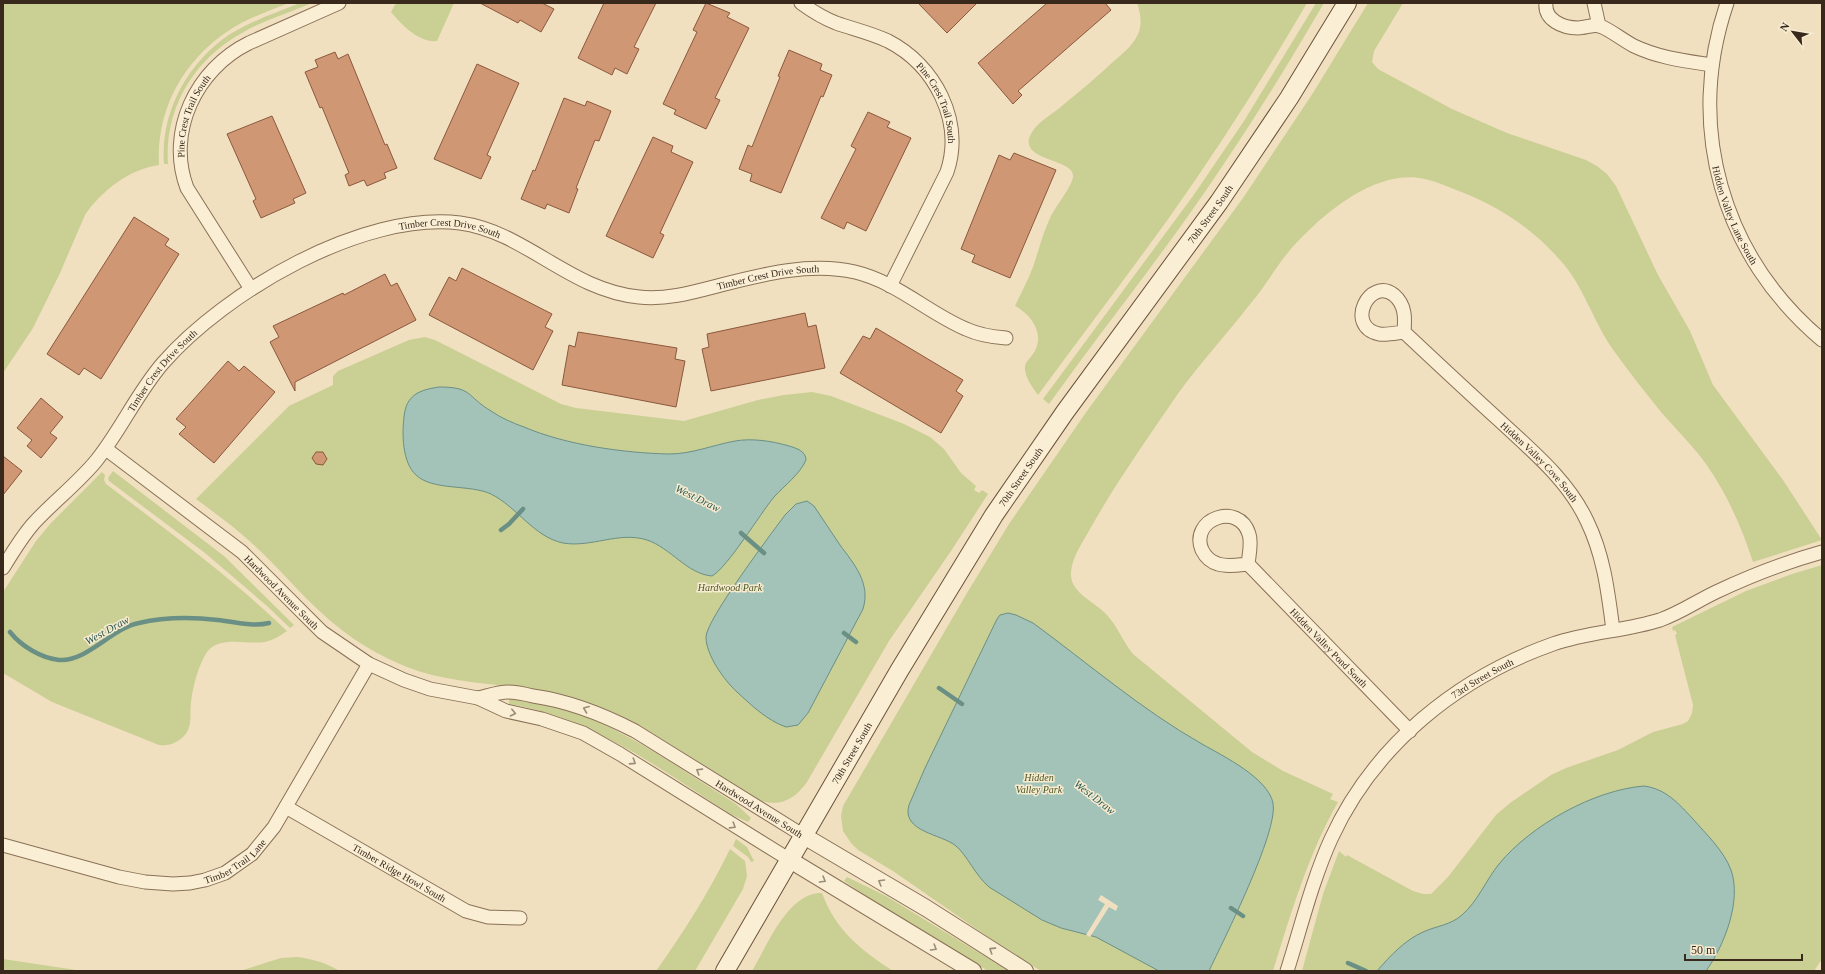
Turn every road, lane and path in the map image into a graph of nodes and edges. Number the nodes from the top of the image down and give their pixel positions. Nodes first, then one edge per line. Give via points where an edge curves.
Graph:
1 (339, 3) edge
2 (801, 3) edge
3 (1347, 3) edge
4 (1546, 3) edge
5 (1594, 3) edge
6 (1727, 3) edge
7 (1599, 26) junction
8 (1712, 65) junction
9 (890, 286) junction
10 (251, 289) junction
11 (1404, 332) dead end
12 (1006, 338) dead end
13 (1822, 340) edge
14 (106, 448) junction
15 (1822, 552) edge
16 (1248, 564) junction
17 (3, 568) edge
18 (1613, 630) junction
19 (369, 664) junction
20 (478, 698) junction
21 (1410, 731) junction
22 (286, 807) junction
23 (804, 836) junction
24 (3, 845) edge
25 (790, 860) junction
26 (520, 918) dead end
27 (726, 971) edge
28 (973, 971) edge
29 (1025, 971) edge
30 (1287, 971) edge

1 - 10 street, Pine Crest Trail South via 235,51 217,66 200,86 183,122 180,158 187,188
2 - 9 street, Pine Crest Trail South via 825,18 883,39 903,50 933,82 949,116 953,141 947,172
3 - 23 main road, 70th Street South via 1285,104 1219,202 1064,412 994,515 899,671
4 - 7 street via 1548,15 1557,22 1574,28
5 - 7 street
6 - 8 street, Hidden Valley Lane South via 1716,39
7 - 8 street via 1646,51 1669,58
8 - 13 street, Hidden Valley Lane South via 1712,143 1718,175 1730,212 1749,255 1771,287
9 - 10 street, Timber Crest Drive South via 869,276 852,272 811,268 756,276 679,295 638,297 608,292 590,285 512,241 487,230 458,223 426,222 381,230 336,246 287,268
9 - 12 street, Timber Crest Drive South via 963,328
10 - 14 street, Timber Crest Drive South via 202,326 166,360
11 - 18 street, Hidden Valley Cove South via 1543,462 1577,502 1594,535 1604,566
14 - 17 street, Timber Crest Drive South via 82,477 33,524
14 - 19 street, Hardwood Avenue South via 242,552 322,632
15 - 18 street, 73rd Street South via 1745,579 1662,619
16 - 16 street via 1250,537 1247,528 1241,522 1233,517 1224,516 1214,518 1206,525 1201,533 1200,545 1208,558 1225,565
16 - 21 street, Hidden Valley Pond South
18 - 21 street, 73rd Street South via 1559,642 1496,668 1451,696
19 - 20 street, Hardwood Avenue South via 430,689
19 - 22 street, Timber Trail Lane
23 -> 20 street, Hardwood Avenue South via 635,731 609,718 582,707 548,698 508,692
20 -> 25 street, Hardwood Avenue South via 506,711 550,721 583,733
21 - 30 street, 73rd Street South via 1370,775 1336,830 1314,882
22 - 24 street, Timber Trail Lane via 263,842 242,862 219,875 190,883 164,884 132,880
22 - 26 street, Timber Ridge Howl South via 466,911 488,917
23 - 25 main road, 70th Street South
29 -> 23 street, Hardwood Avenue South via 926,908
25 - 27 main road, 70th Street South
25 -> 28 street, Hardwood Avenue South

